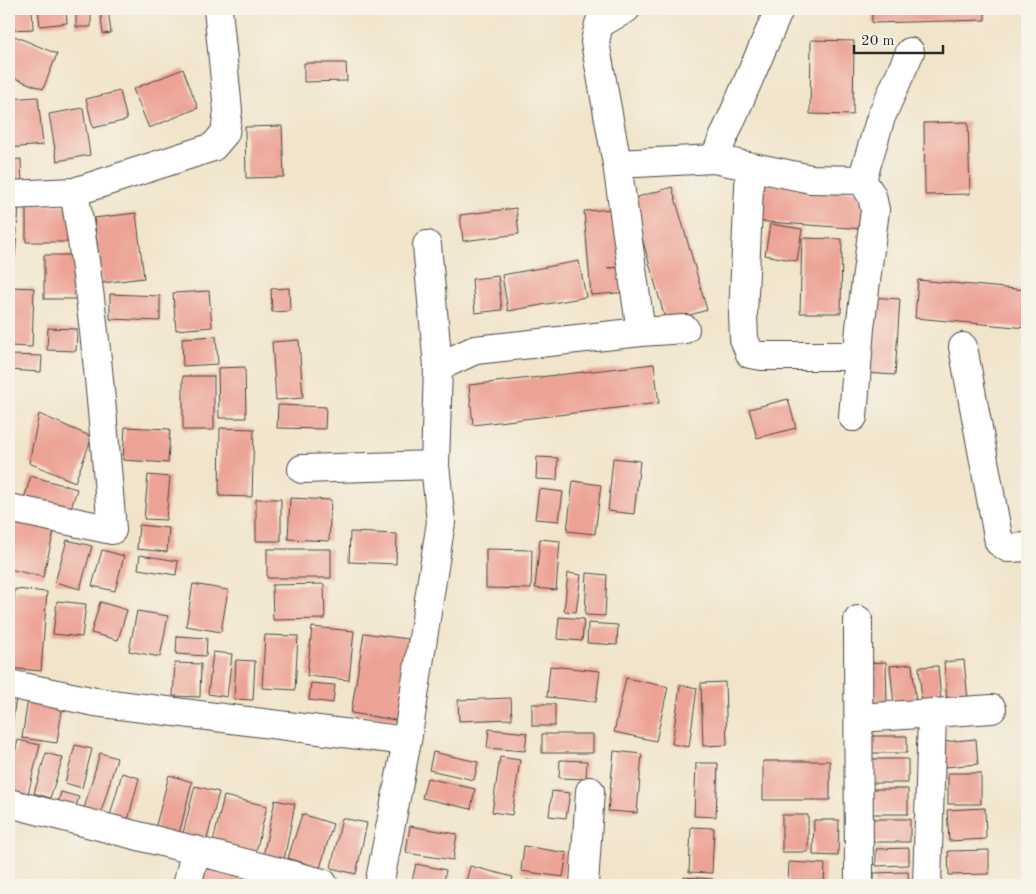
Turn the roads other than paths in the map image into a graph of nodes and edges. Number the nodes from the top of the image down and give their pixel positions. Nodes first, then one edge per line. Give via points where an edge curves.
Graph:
1 (218, 9) edge
2 (626, 9) edge
3 (779, 10) edge
4 (910, 52) dead end
5 (714, 159) junction
6 (617, 164) junction
7 (750, 167) junction
8 (862, 180) junction
9 (74, 192) junction
10 (9, 195) edge
11 (427, 245) dead end
12 (685, 329) dead end
13 (641, 332) junction
14 (963, 347) dead end
15 (858, 356) junction
16 (438, 367) junction
17 (853, 417) dead end
18 (435, 465) junction
19 (302, 469) dead end
20 (9, 508) edge
21 (1027, 548) edge
22 (858, 620) dead end
23 (9, 684) edge
24 (992, 709) dead end
25 (932, 715) junction
26 (860, 718) junction
27 (407, 741) junction
28 (590, 790) dead end
29 (9, 803) edge
30 (196, 850) junction
31 (187, 885) edge
32 (323, 885) edge
33 (379, 885) edge
34 (584, 885) edge
35 (859, 885) edge
36 (927, 885) edge

1 - 9 street via 228,111 225,133 213,147
2 - 6 street via 599,24 595,42
3 - 5 street
4 - 8 street via 873,138
5 - 6 street
5 - 7 street
6 - 13 street
7 - 8 street via 811,180
7 - 15 street via 743,314 746,347 750,354 762,356
8 - 15 street via 872,196 875,210
9 - 10 street
9 - 20 street via 102,404 112,530
11 - 16 street
12 - 13 street
13 - 16 street via 475,350
14 - 21 street via 1000,542 1008,548
15 - 17 street
16 - 18 street
18 - 19 street
18 - 27 street via 441,522
22 - 26 street
23 - 27 street via 95,702
24 - 25 street
25 - 26 street
25 - 36 street
26 - 35 street
27 - 33 street
28 - 34 street
29 - 30 street
30 - 31 street
30 - 32 street via 324,882

